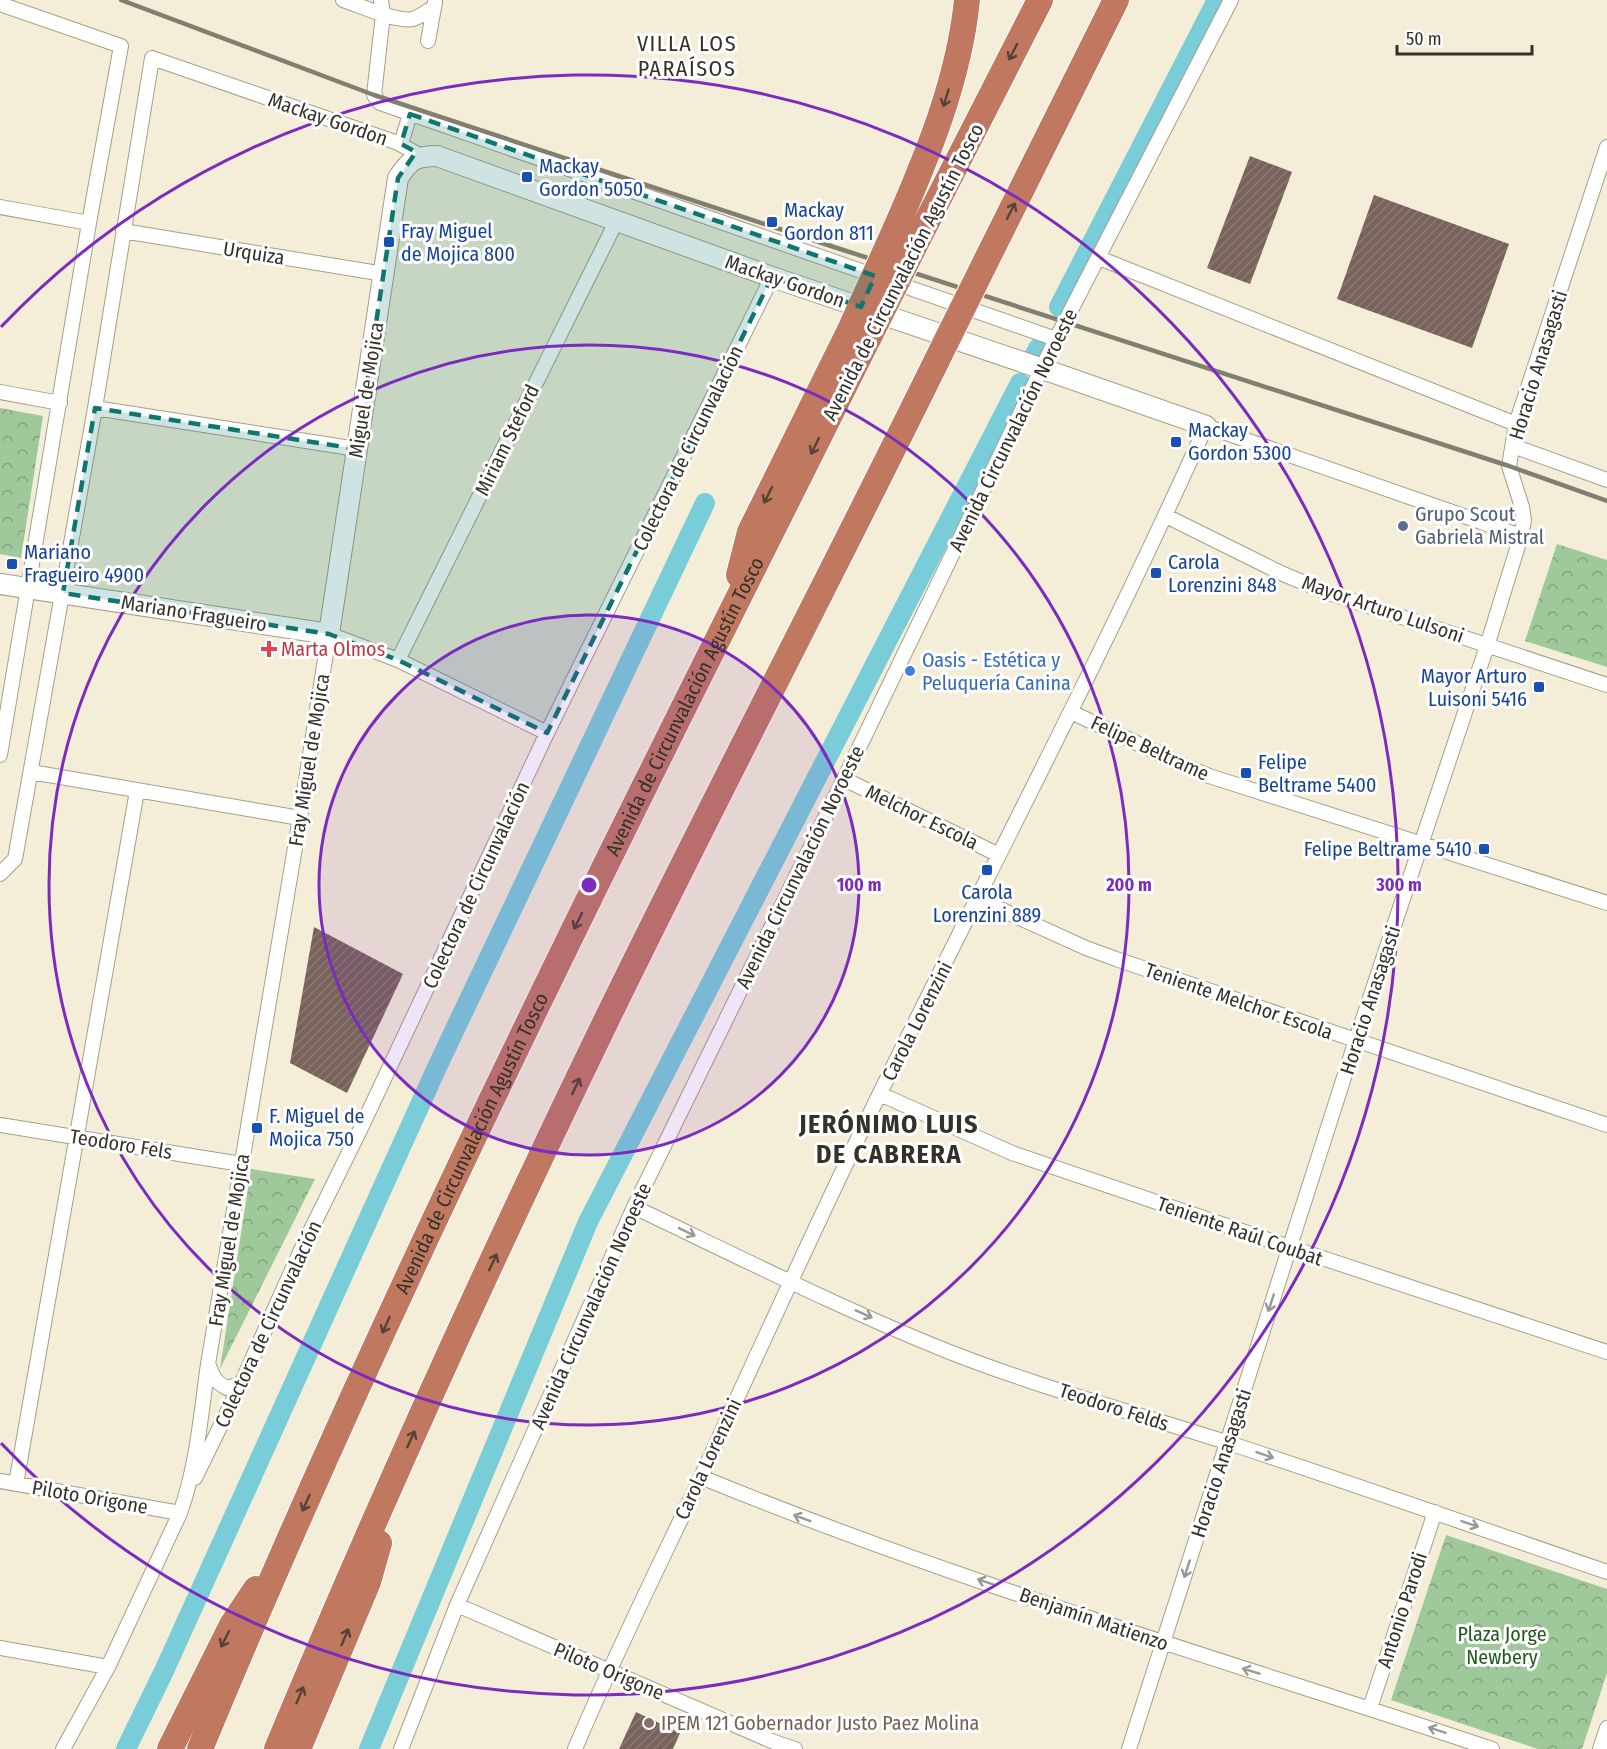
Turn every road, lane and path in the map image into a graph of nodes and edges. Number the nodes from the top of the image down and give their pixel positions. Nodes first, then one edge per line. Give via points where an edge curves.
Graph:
1 (343, 0) edge
2 (967, 0) edge
3 (1040, 0) edge
4 (1116, 0) edge
5 (1126, 0) edge
6 (1231, 0) edge
7 (434, 3) edge
8 (0, 4) edge
9 (382, 7) edge
10 (1101, 31) junction
11 (428, 42) dead end
12 (410, 114) junction
13 (401, 144) junction
14 (1607, 147) edge
15 (421, 156) junction
16 (0, 207) edge
17 (617, 220) junction
18 (89, 223) junction
19 (123, 231) junction
20 (907, 234) junction
21 (1099, 258) junction
22 (384, 274) junction
23 (772, 277) junction
24 (1056, 339) junction
25 (1043, 369) junction
26 (0, 392) edge
27 (60, 403) junction
28 (95, 408) junction
29 (1516, 424) junction
30 (1206, 426) junction
31 (1513, 446) junction
32 (357, 449) junction
33 (1607, 480) edge
34 (1166, 516) junction
35 (1521, 536) junction
36 (0, 584) edge
37 (28, 588) junction
38 (63, 593) junction
39 (328, 634) junction
40 (1487, 646) junction
41 (398, 660) junction
42 (1607, 685) edge
43 (1071, 712) junction
44 (547, 733) junction
45 (0, 754) edge
46 (31, 772) junction
47 (844, 779) junction
48 (137, 791) junction
49 (300, 818) junction
50 (1422, 843) junction
51 (999, 855) junction
52 (0, 874) edge
53 (978, 899) junction
54 (1607, 903) edge
55 (1356, 1040) junction
56 (880, 1094) junction
57 (0, 1125) edge
58 (1607, 1125) edge
59 (77, 1137) junction
60 (242, 1164) junction
61 (634, 1207) junction
62 (1289, 1247) junction
63 (790, 1282) junction
64 (1607, 1352) edge
65 (208, 1364) junction
66 (241, 1384) junction
67 (1227, 1443) junction
68 (399, 1464) junction
69 (701, 1477) junction
70 (0, 1481) edge
71 (16, 1484) junction
72 (186, 1496) junction
73 (1435, 1512) junction
74 (180, 1513) junction
75 (291, 1536) junction
76 (1607, 1572) edge
77 (457, 1605) junction
78 (1163, 1643) junction
79 (0, 1648) edge
80 (108, 1667) junction
81 (609, 1670) junction
82 (1370, 1708) junction
83 (1607, 1728) edge
84 (773, 1746) edge
85 (63, 1749) edge
86 (170, 1749) edge
87 (201, 1749) edge
88 (277, 1749) edge
89 (298, 1749) edge
90 (401, 1749) edge
91 (574, 1749) edge
92 (795, 1749) edge
93 (1129, 1749) edge
94 (1492, 1749) edge
95 (1600, 1749) edge

1 - 9 street
2 -> 20 highway via 960,47
3 -> 20 highway, Avenida de Circunvalación Agustín Tosco
4 - 10 highway
5 - 10 highway
6 - 21 street, Avenida Circunvalación Noroeste
7 - 9 street via 415,19 407,20
7 - 11 street
8 - 18 street via 121,46
9 - 12 street via 374,95 380,104
68 -> 10 highway, bridge via 606,1022
12 - 13 street
12 - 24 street
13 - 15 street, Mackay Gordon
13 - 19 street, Mackay Gordon via 152,58
14 - 29 street, Horacio Anasagasti
15 - 17 main road, Mackay Gordon via 437,156
15 - 22 main road, Miguel de Mojica via 408,164 398,178
16 - 18 street
17 - 23 main road, Mackay Gordon
17 - 41 street, Miriam Steford
18 - 27 street
19 - 22 street, Urquiza
19 - 28 street
20 -> 75 highway, Avenida de Circunvalación Agustín Tosco, bridge via 726,625 454,1178
21 - 24 street, Avenida Circunvalación Noroeste
21 - 29 street
22 - 32 main road, Miguel de Mojica
23 - 25 main road, Mackay Gordon
23 - 44 street, Colectora de Circunvalación
24 - 25 street, Avenida Circunvalación Noroeste
25 - 30 main road, Mackay Gordon
25 - 47 street, Avenida Circunvalación Noroeste
26 - 27 street
27 - 37 street
28 - 32 street
28 - 38 street
29 - 31 street, Horacio Anasagasti
30 - 34 street, Carola Lorenzini
30 - 35 street, Mackay Gordon
31 - 33 street
31 - 35 street, Horacio Anasagasti via 1509,466 1522,507
32 - 39 main road, Miguel de Mojica
34 - 40 street, Mayor Arturo Lulsoni via 1283,574
34 - 43 street, Carola Lorenzini
35 - 40 street, Horacio Anasagasti
36 - 37 main road, Mariano Fragueiro
37 - 38 main road, Mariano Fragueiro
37 - 45 street
38 - 39 main road, Mariano Fragueiro
38 - 46 street
39 - 41 street, Mariano Fragueiro
39 - 49 street, Fray Miguel de Mojica
40 - 42 street, Mayor Arturo Lulsoni
40 - 50 street, Horacio Anasagasti
41 - 44 street, Mariano Fragueiro
43 - 50 street, Felipe Beltrame via 1209,776
43 - 51 street, Carola Lorenzini
44 - 66 street, Colectora de Circunvalación
46 - 48 street
46 - 52 street via 15,859
47 - 51 street, Melchor Escola
47 - 61 street, Avenida Circunvalación Noroeste
48 - 49 street
48 - 59 street
49 - 60 street, Fray Miguel de Mojica
50 - 54 street, Felipe Beltrame
50 - 55 street, Horacio Anasagasti
51 - 53 street, Carola Lorenzini
53 - 55 street, Teniente Melchor Escola via 1086,948
53 - 56 street, Carola Lorenzini
55 - 58 street, Teniente Melchor Escola
55 - 62 street, Horacio Anasagasti
56 - 62 street, Teniente Raúl Coubat via 1012,1153
56 - 63 street, Carola Lorenzini
57 - 59 street, Teodoro Fels
59 - 60 street, Teodoro Fels
59 - 71 street
60 - 65 street, Fray Miguel de Mojica
61 -> 63 street, Teodoro Felds
61 - 77 street, Avenida Circunvalación Noroeste
62 - 64 street, Teniente Raúl Coubat
62 -> 67 street, Horacio Anasagasti
63 -> 67 street, Teodoro Felds via 964,1357
63 - 69 street, Carola Lorenzini
65 - 66 street via 222,1386
65 - 72 street, Fray Miguel de Mojica
66 - 72 street, Colectora de Circunvalación
67 -> 73 street, Teodoro Felds
67 -> 78 street, Horacio Anasagasti
88 -> 68 highway
89 -> 68 highway via 368,1582
78 -> 69 street, Benjamín Matienzo via 826,1527
69 - 81 street, Carola Lorenzini
70 - 71 street, Piloto Origone
71 - 74 street, Piloto Origone
72 - 74 street, Fray Miguel de Mojica
73 -> 76 street, Teodoro Felds
73 - 82 street, Antonio Parodi
74 - 80 street, Fray Miguel de Mojica
75 -> 86 highway via 232,1625
75 - 87 highway, Avenida de Circunvalación Agustín Tosco
77 - 81 street, Piloto Origone
77 - 90 street, Avenida Circunvalación Noroeste
82 -> 78 street, Benjamín Matienzo
78 - 93 street, Horacio Anasagasti
79 - 80 street
80 - 85 street, Fray Miguel de Mojica
81 - 84 street, Piloto Origone
81 - 91 street, Carola Lorenzini
94 -> 82 street, Benjamín Matienzo
83 - 95 street
84 - 92 street, Piloto Origone

